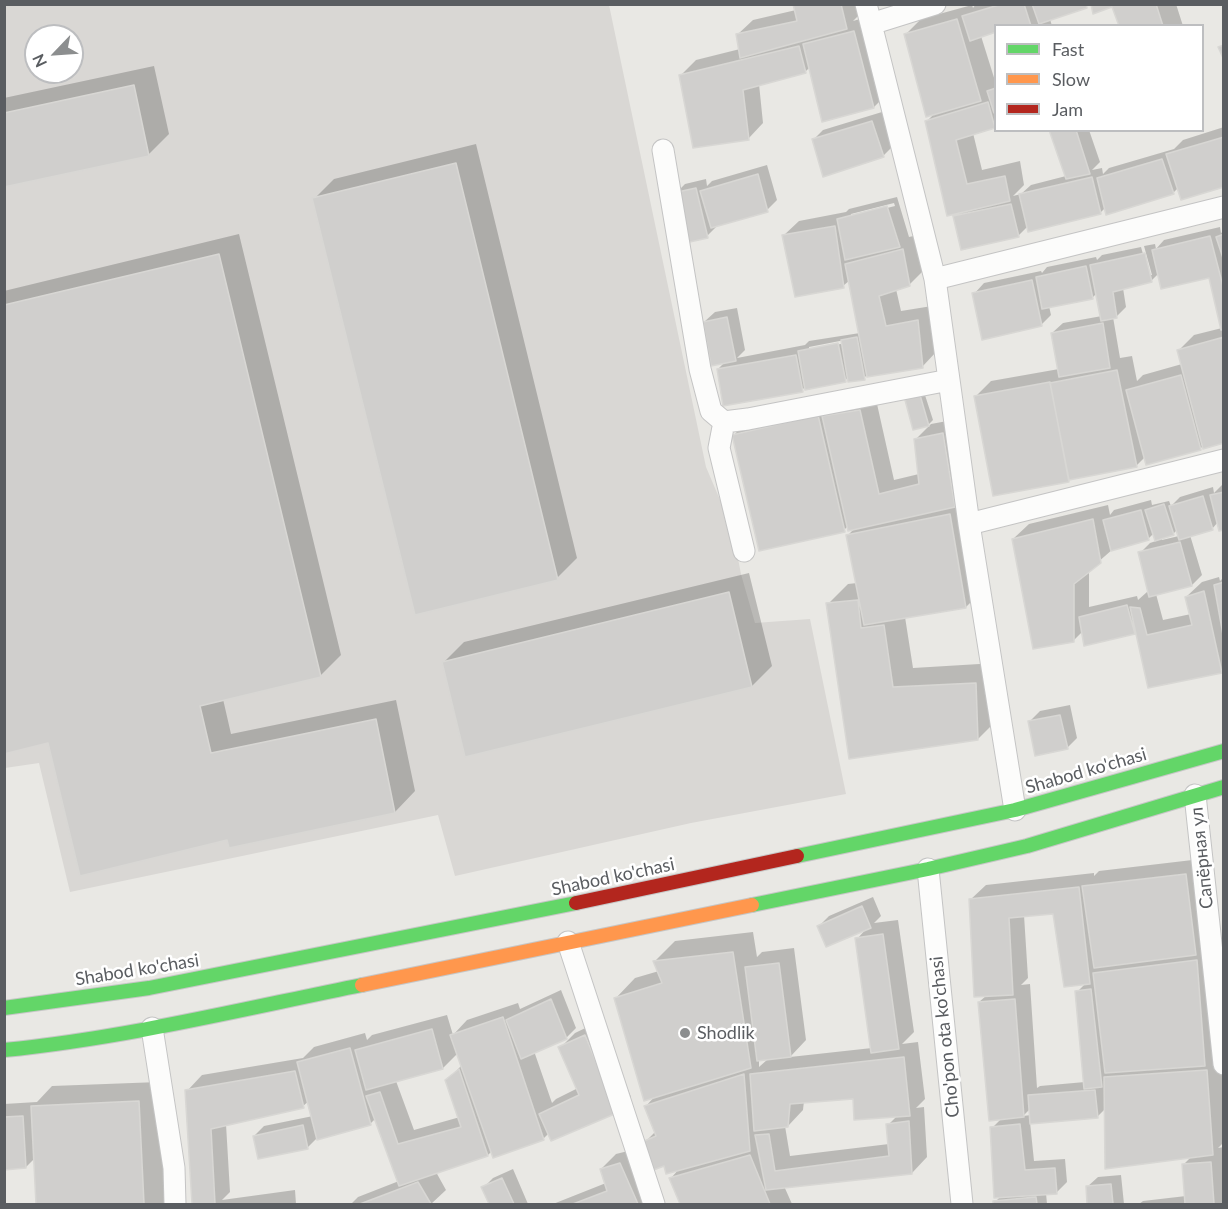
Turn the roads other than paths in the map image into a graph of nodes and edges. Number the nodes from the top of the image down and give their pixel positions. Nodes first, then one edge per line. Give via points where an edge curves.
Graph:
1 (935, 4) edge
2 (869, 14) edge
3 (663, 150) dead end
4 (1224, 207) edge
5 (935, 279) junction
6 (949, 380) junction
7 (724, 422) junction
8 (1224, 460) edge
9 (969, 524) junction
10 (744, 551) dead end
11 (1224, 751) edge
12 (1224, 787) edge
13 (1195, 795) junction
14 (1015, 810) junction
15 (928, 869) junction
16 (568, 942) junction
17 (4, 1008) edge
18 (152, 1028) junction
19 (4, 1050) edge
20 (1224, 1064) edge
21 (175, 1204) edge
22 (654, 1204) edge
23 (962, 1204) edge

1 - 2 street
2 - 5 street
3 - 7 street via 700,369 711,411
4 - 5 street
5 - 6 street
6 - 7 street
6 - 9 street
7 - 10 street via 719,448
8 - 9 street
9 - 14 street
11 - 14 main road, Shabod ko'chasi
12 - 13 main road
13 - 15 main road via 1027,846
13 - 20 street, Сапёрная ул
14 - 17 main road, Shabod ko'chasi via 557,908 195,979
15 - 16 main road
15 - 23 street, Cho'pon ota ko'chasi
16 - 18 main road
16 - 22 street
18 - 19 main road
18 - 21 street via 174,1168

